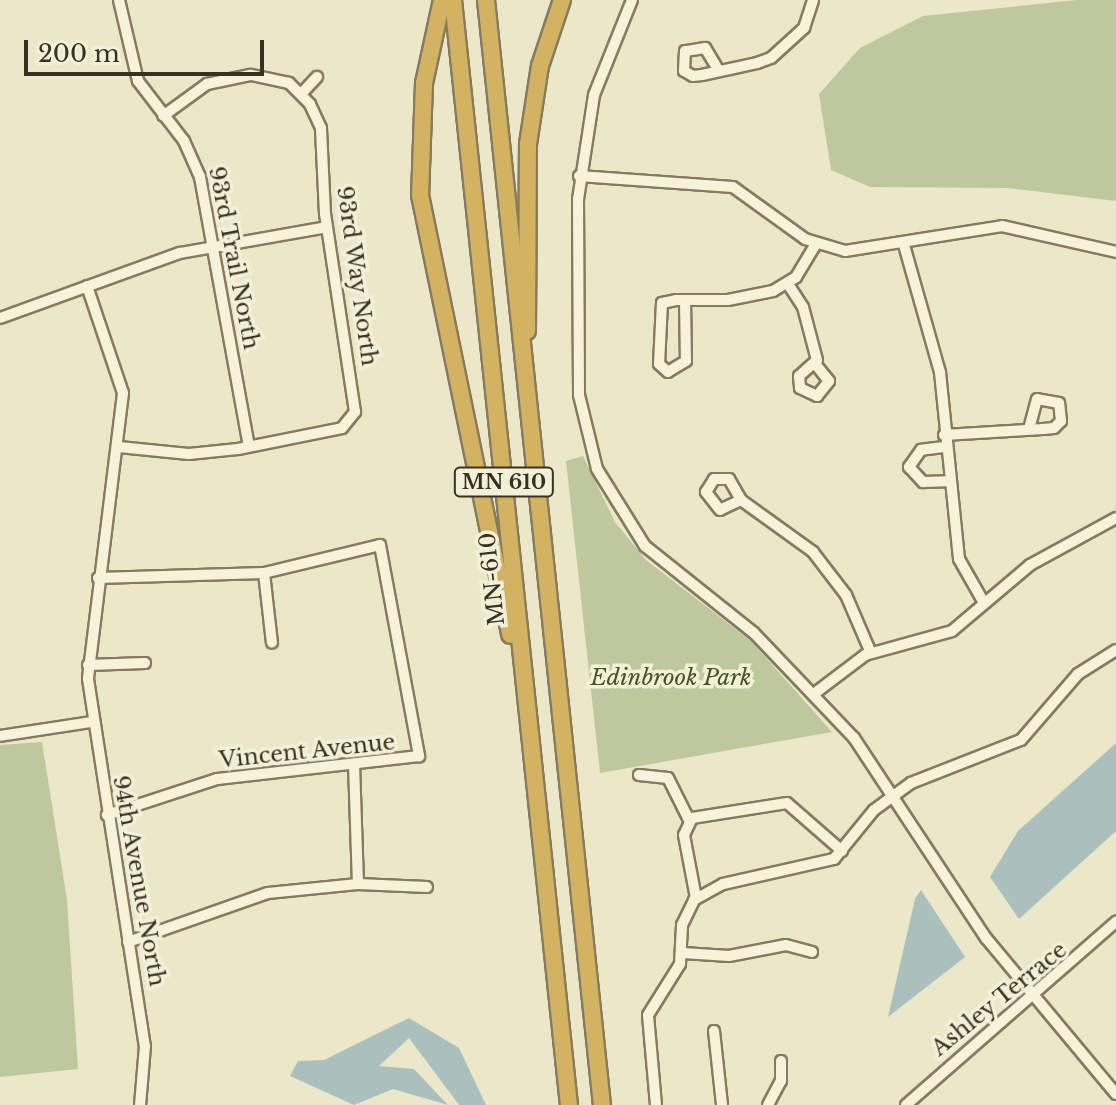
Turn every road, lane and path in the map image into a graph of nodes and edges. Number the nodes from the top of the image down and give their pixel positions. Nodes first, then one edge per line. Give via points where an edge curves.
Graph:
1 (119, 0) edge
2 (442, 0) edge
3 (453, 0) edge
4 (486, 0) edge
5 (562, 0) edge
6 (632, 0) edge
7 (813, 0) edge
8 (719, 71) dead end
9 (317, 77) dead end
10 (302, 93) junction
11 (163, 116) junction
12 (579, 176) junction
13 (327, 227) junction
14 (816, 244) junction
15 (904, 245) junction
16 (213, 247) junction
17 (1116, 252) edge
18 (788, 284) junction
19 (87, 286) junction
20 (685, 300) junction
21 (0, 318) edge
22 (524, 353) junction
23 (816, 365) dead end
24 (1029, 429) dead end
25 (944, 441) junction
26 (249, 446) junction
27 (119, 447) junction
28 (947, 481) junction
29 (741, 500) dead end
30 (1116, 518) edge
31 (264, 573) junction
32 (98, 578) junction
33 (984, 603) junction
34 (272, 643) dead end
35 (1116, 650) edge
36 (871, 653) junction
37 (145, 663) dead end
38 (88, 665) junction
39 (815, 693) junction
40 (92, 722) junction
41 (0, 736) edge
42 (354, 764) junction
43 (639, 775) dead end
44 (896, 794) junction
45 (107, 815) junction
46 (689, 820) junction
47 (842, 851) junction
48 (358, 884) junction
49 (427, 887) dead end
50 (696, 898) junction
51 (1116, 922) edge
52 (128, 942) junction
53 (812, 952) dead end
54 (683, 953) junction
55 (554, 964) junction
56 (1032, 1000) junction
57 (714, 1031) dead end
58 (781, 1061) dead end
59 (1116, 1094) edge
60 (140, 1105) edge
61 (569, 1105) edge
62 (602, 1105) edge
63 (656, 1105) edge
64 (722, 1105) edge
65 (768, 1105) edge
66 (906, 1105) edge

1 - 11 street, 93rd Trail North via 132,67
2 - 55 highway via 417,138 420,195 511,644
3 - 55 highway, MN-610 / MN 610
4 - 22 highway, MN 610
5 - 22 highway via 540,66 528,144 531,307
6 - 12 street via 594,95
7 - 8 street via 804,28 785,51
9 - 10 street
10 - 11 street via 274,77 250,75 207,84
10 - 13 street, 93rd Way North via 321,128
11 - 16 street, 93rd Trail North via 200,177
12 - 14 street via 733,187
12 - 39 street via 579,395 606,491 665,567 754,633
13 - 16 street
13 - 26 street, 93rd Way North via 355,398 352,421
14 - 15 street via 857,252
14 - 18 street
15 - 17 street via 1002,226
15 - 25 street via 940,372
16 - 19 street
16 - 26 street, 93rd Trail North
18 - 20 street via 728,300
18 - 23 street via 803,307
19 - 21 street
19 - 27 street, 94th Avenue North via 122,381
20 - 20 street via 686,361 668,372 659,364 658,311 662,303
22 - 62 highway, MN 610
24 - 25 street
25 - 28 street
25 - 28 street via 921,450 909,467 923,482
26 - 27 street via 189,454
27 - 32 street, 94th Avenue North
28 - 33 street via 959,559
29 - 36 street via 822,562
30 - 33 street via 1060,545
31 - 32 street
31 - 34 street
31 - 42 street, Vincent Avenue via 380,545 419,756
32 - 38 street, 94th Avenue North
33 - 36 street via 935,639
35 - 44 street via 1078,674 1021,740 937,768
36 - 39 street
37 - 38 street
38 - 40 street, 94th Avenue North
39 - 44 street
40 - 41 street
40 - 45 street, 94th Avenue North
42 - 45 street, Vincent Avenue via 217,779
42 - 48 street
43 - 46 street via 668,778
44 - 47 street
44 - 56 street
45 - 52 street, 94th Avenue North
46 - 47 street via 787,803
46 - 50 street via 684,835
47 - 50 street via 813,869 723,884
48 - 49 street
48 - 52 street via 242,899
50 - 54 street via 684,917
51 - 56 street, Ashley Terrace
52 - 60 street, 94th Avenue North via 145,1046
53 - 54 street via 786,945 729,956
54 - 63 street via 648,1015
55 - 61 highway, MN-610 / MN 610
56 - 59 street
56 - 66 street, Ashley Terrace
57 - 64 street
58 - 65 street via 781,1081

